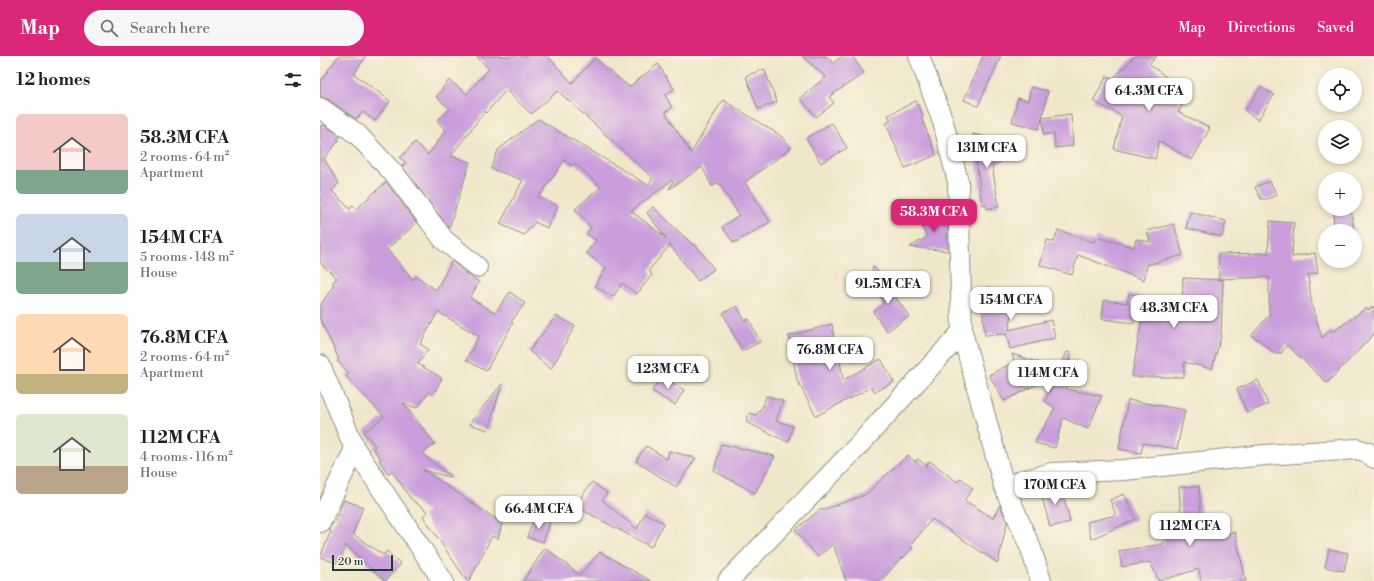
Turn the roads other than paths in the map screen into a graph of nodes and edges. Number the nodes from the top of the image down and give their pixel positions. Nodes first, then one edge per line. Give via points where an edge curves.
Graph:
1 (919, 56) edge
2 (320, 108) edge
3 (478, 267) dead end
4 (962, 332) junction
5 (320, 365) edge
6 (355, 449) junction
7 (1374, 458) edge
8 (1004, 486) junction
9 (320, 522) edge
10 (443, 581) edge
11 (728, 581) edge
12 (1041, 581) edge

1 - 4 street via 943,122 958,182
2 - 3 street via 357,134 397,177 444,240
4 - 8 street
4 - 11 street via 856,448
5 - 6 street
6 - 9 street
6 - 10 street
7 - 8 street via 1367,452 1357,449 1264,455 1124,470 1052,473
8 - 12 street via 1032,549

